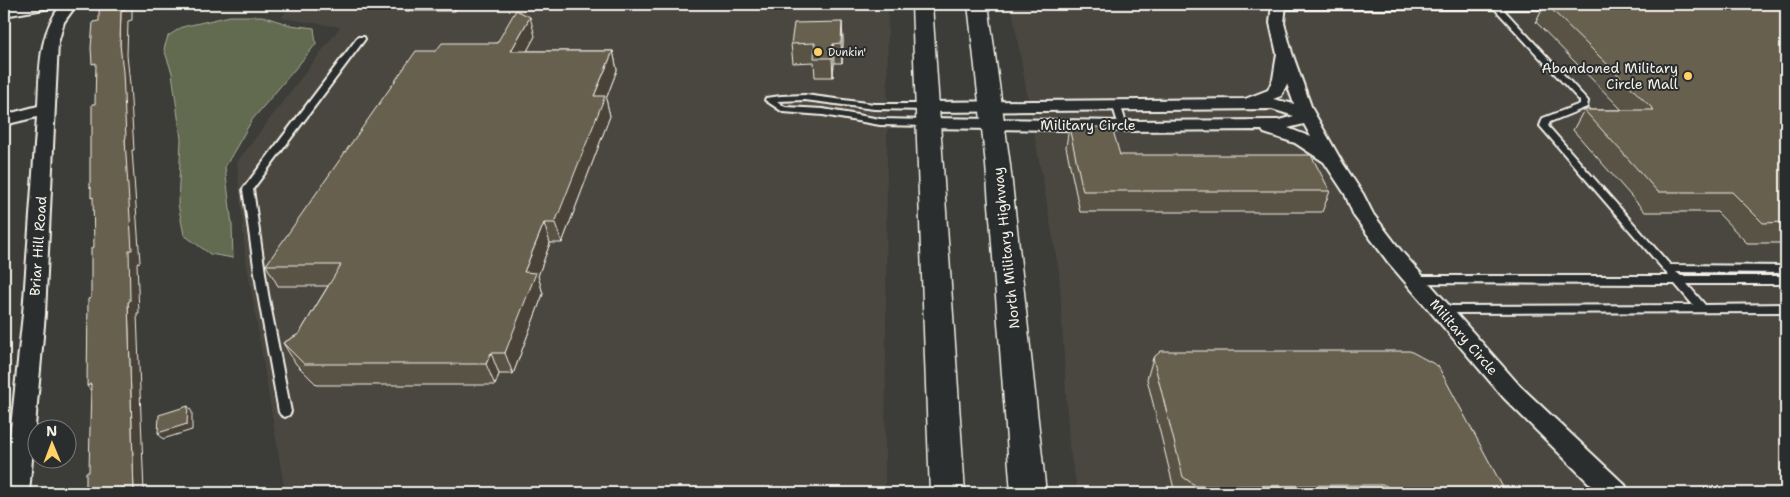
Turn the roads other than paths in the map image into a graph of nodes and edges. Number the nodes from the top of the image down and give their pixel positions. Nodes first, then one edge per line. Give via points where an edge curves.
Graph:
1 (50, 4) edge
2 (70, 4) edge
3 (922, 4) edge
4 (978, 4) edge
5 (1279, 5) edge
6 (1497, 7) junction
7 (1565, 7) edge
8 (4, 12) edge
9 (361, 40) dead end
10 (1284, 53) junction
11 (1116, 104) junction
12 (1243, 104) junction
13 (47, 109) junction
14 (928, 115) junction
15 (991, 115) junction
16 (1308, 117) junction
17 (4, 120) edge
18 (1246, 125) junction
19 (1123, 126) junction
20 (1333, 162) junction
21 (1667, 268) junction
22 (1786, 269) edge
23 (1415, 280) junction
24 (1678, 280) junction
25 (1786, 280) edge
26 (1786, 308) edge
27 (1703, 309) junction
28 (1441, 310) junction
29 (285, 412) dead end
30 (16, 493) edge
31 (948, 493) edge
32 (1029, 493) edge
33 (1616, 493) edge

1 - 8 street
2 - 13 street, Briar Hill Road via 60,16 50,43
3 - 14 main road
4 - 15 main road, North Military Highway
5 - 6 lane
5 - 10 street, Military Circle via 1277,23
6 - 7 lane
6 - 21 lane via 1584,101 1584,105 1546,120 1544,126
9 - 29 lane via 248,189
10 - 12 street, Military Circle via 1281,79 1274,93
10 - 16 street, Military Circle
11 - 12 street, Military Circle
11 - 15 street, Military Circle
11 - 19 lane
12 - 16 street, Military Circle via 1285,106
13 - 17 street
13 - 30 street, Briar Hill Road via 34,314
14 - 14 lane via 816,98 769,100 783,109 880,122
14 - 15 street, Military Circle
14 - 31 main road
15 - 19 street, Military Circle
15 - 32 main road, North Military Highway
16 - 18 street, Military Circle via 1279,125
16 - 20 street, Military Circle
18 - 19 street, Military Circle
18 - 20 street, Military Circle via 1295,136 1317,147
20 - 23 street, Military Circle via 1364,216
21 - 22 lane
21 - 24 lane
23 - 24 lane
23 - 28 street, Military Circle
24 - 25 lane
24 - 27 lane
26 - 27 lane
27 - 28 lane
28 - 33 street, Military Circle via 1512,392

